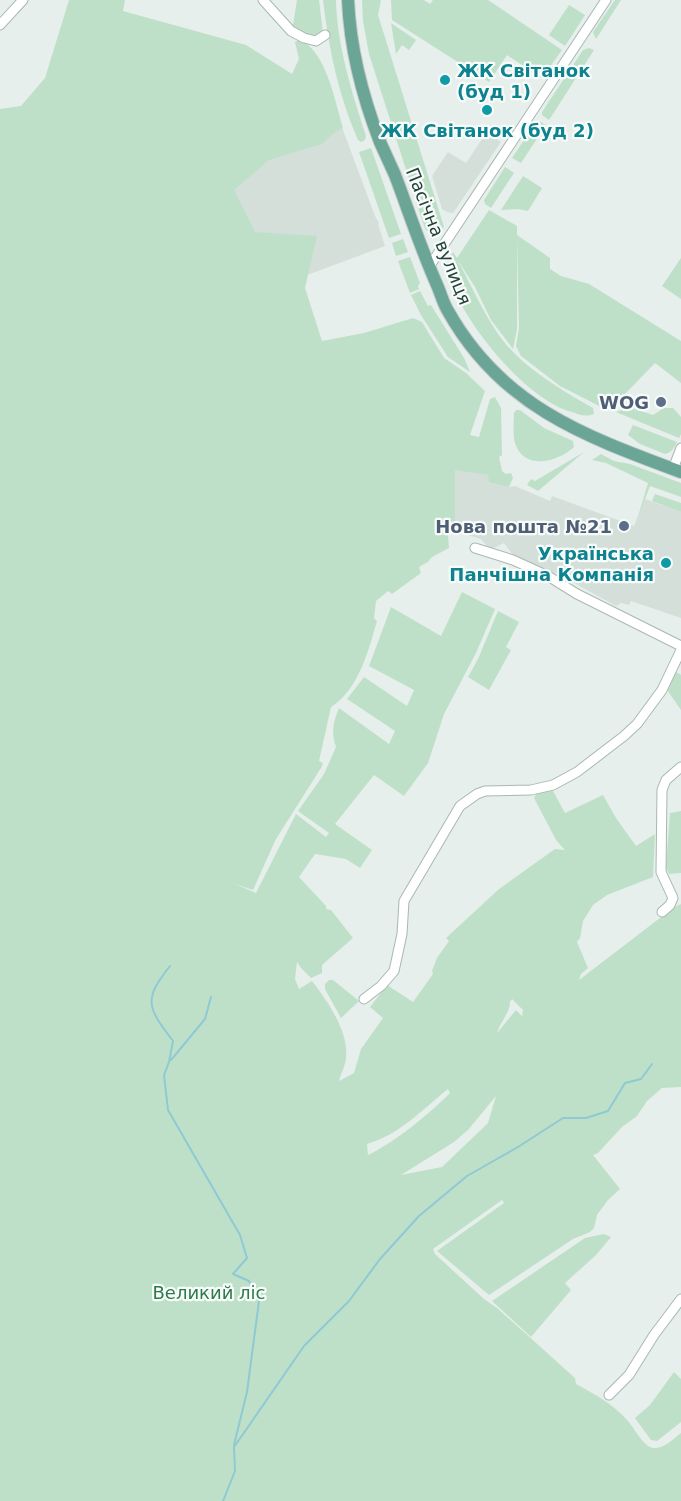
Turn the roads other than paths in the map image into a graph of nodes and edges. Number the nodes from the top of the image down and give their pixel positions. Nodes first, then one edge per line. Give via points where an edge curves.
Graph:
1 (23, 0) edge
2 (263, 0) edge
3 (348, 0) edge
4 (606, 0) edge
5 (0, 26) edge
6 (325, 35) dead end
7 (429, 267) junction
8 (681, 448) edge
9 (677, 470) edge
10 (475, 548) dead end
11 (681, 648) edge
12 (681, 767) edge
13 (662, 912) dead end
14 (364, 999) dead end
15 (681, 1299) edge
16 (609, 1395) dead end

1 - 5 street
2 - 6 street via 297,35 316,41
3 - 7 main road, Пасічна вулиця via 364,91
4 - 7 street
7 - 9 main road, Пасічна вулиця via 446,309 463,335 509,388 568,426
8 - 9 street
10 - 11 street via 548,576
11 - 14 street via 662,690 637,724 577,772 553,785 531,790 485,791 460,807 404,901 394,971
12 - 13 street via 666,780 662,790 661,873 673,898
15 - 16 street via 629,1375

